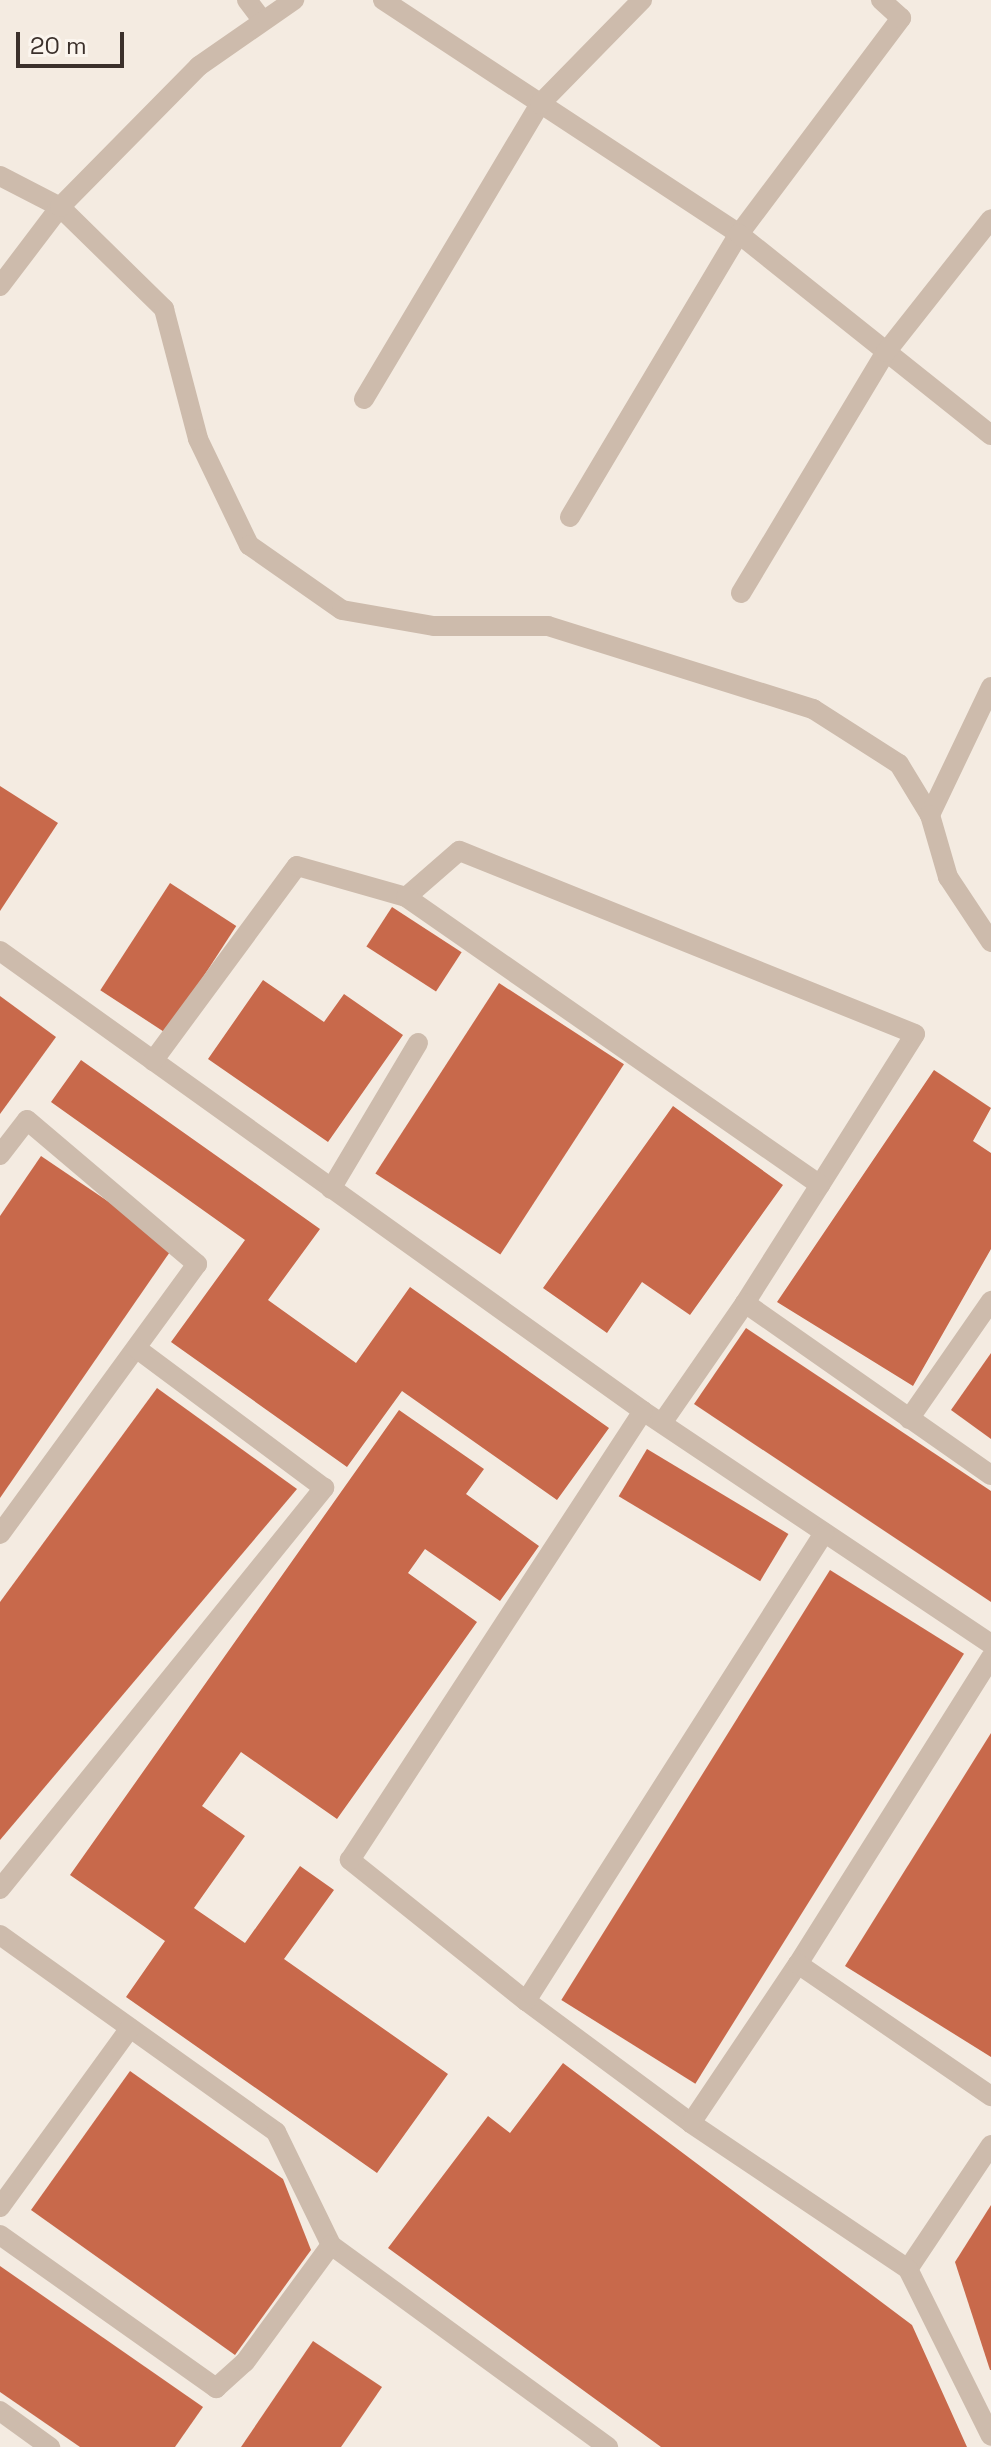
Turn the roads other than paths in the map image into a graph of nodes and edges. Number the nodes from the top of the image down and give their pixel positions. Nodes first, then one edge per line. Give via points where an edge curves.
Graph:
1 (247, 0) edge
2 (294, 0) edge
3 (383, 0) edge
4 (642, 0) edge
5 (881, 0) edge
6 (263, 21) junction
7 (540, 104) junction
8 (0, 176) edge
9 (60, 207) junction
10 (991, 219) edge
11 (739, 234) junction
12 (0, 286) edge
13 (886, 352) junction
14 (364, 399) dead end
15 (991, 435) edge
16 (570, 517) dead end
17 (741, 593) dead end
18 (991, 687) edge
19 (930, 815) junction
20 (406, 897) junction
21 (991, 942) edge
22 (0, 951) edge
23 (418, 1043) dead end
24 (153, 1061) junction
25 (0, 1155) edge
26 (820, 1185) junction
27 (331, 1189) junction
28 (991, 1301) edge
29 (745, 1303) junction
30 (136, 1348) junction
31 (643, 1411) junction
32 (909, 1419) junction
33 (662, 1423) junction
34 (991, 1475) edge
35 (824, 1533) junction
36 (0, 1534) edge
37 (991, 1644) edge
38 (991, 1658) edge
39 (0, 1889) edge
40 (0, 1935) edge
41 (798, 1964) junction
42 (526, 2001) junction
43 (130, 2028) junction
44 (991, 2096) edge
45 (691, 2123) junction
46 (991, 2145) edge
47 (0, 2207) edge
48 (0, 2235) edge
49 (331, 2245) junction
50 (908, 2269) junction
51 (0, 2411) edge
52 (991, 2436) edge
53 (50, 2447) edge
54 (608, 2447) edge

1 - 6 street
2 - 6 street
3 - 7 street
4 - 7 street
5 - 11 street via 901,18
6 - 9 street via 199,66
7 - 11 street
7 - 14 street
8 - 9 street
9 - 12 street
9 - 19 street via 164,309 198,439 249,545 342,610 434,626 548,626 813,709 899,764
10 - 13 street
11 - 13 street
11 - 16 street
13 - 15 street
13 - 17 street
18 - 19 street
19 - 21 street via 948,877
20 - 24 street via 297,866
20 - 26 street
20 - 26 street via 459,851 915,1034
22 - 24 street
23 - 27 street
24 - 27 street
25 - 30 street via 27,1120 197,1264
26 - 29 street
27 - 31 street
28 - 32 street
29 - 32 street
29 - 33 street
30 - 36 street
30 - 39 street via 324,1488
31 - 33 street
31 - 42 street via 350,1860
32 - 34 street
33 - 35 street
35 - 37 street
35 - 42 street
38 - 41 street
40 - 43 street
41 - 44 street
41 - 45 street
42 - 45 street
43 - 47 street
43 - 49 street via 276,2132
45 - 50 street
46 - 50 street
48 - 49 street via 216,2388 245,2362
49 - 54 street
50 - 52 street
51 - 53 street

